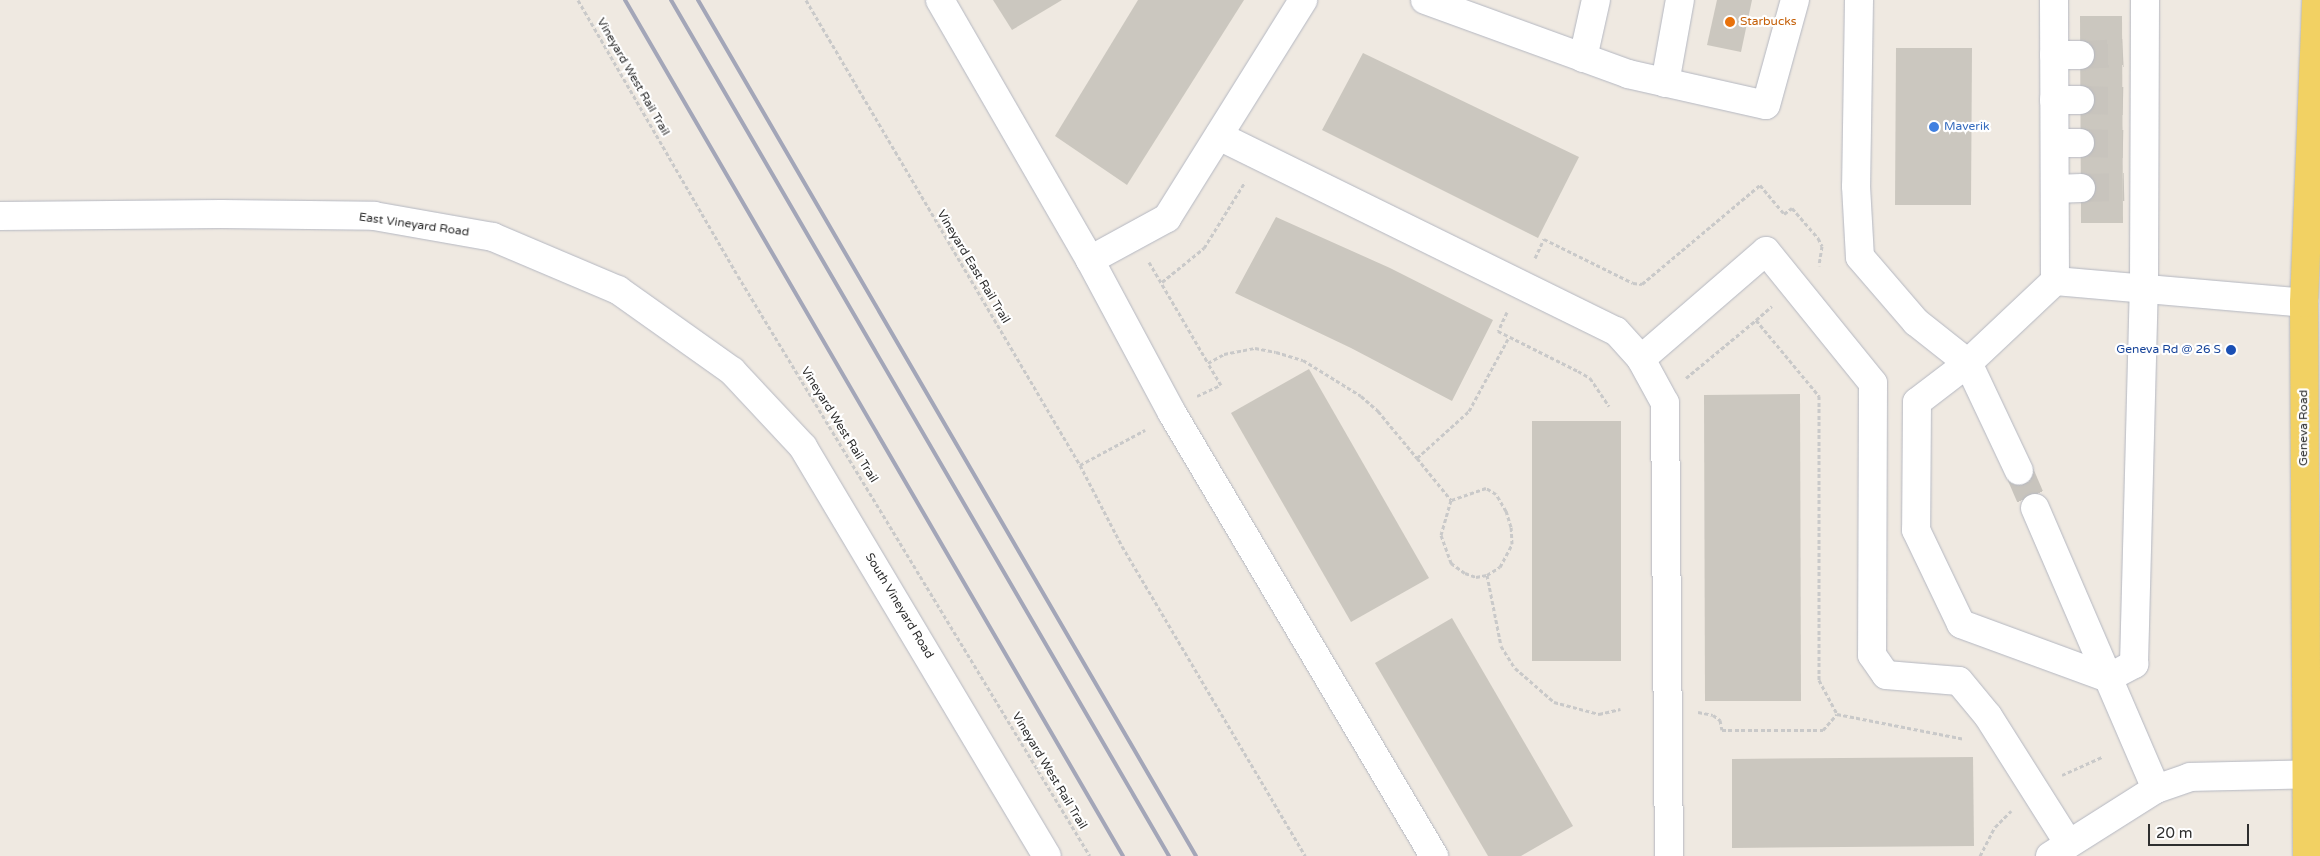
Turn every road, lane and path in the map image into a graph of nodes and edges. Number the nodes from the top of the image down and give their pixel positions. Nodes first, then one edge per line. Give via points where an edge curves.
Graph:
1 (578, 0) edge
2 (806, 0) edge
3 (940, 0) edge
4 (1303, 0) edge
5 (1425, 0) edge
6 (1596, 0) edge
7 (1680, 0) edge
8 (1795, 0) edge
9 (1859, 0) edge
10 (2054, 0) edge
11 (2145, 0) edge
12 (2316, 0) edge
13 (2317, 57) edge
14 (1583, 58) junction
15 (1665, 82) junction
16 (1219, 136) junction
17 (1250, 175) dead end
18 (0, 216) edge
19 (1146, 257) dead end
20 (1090, 260) junction
21 (1532, 264) dead end
22 (1815, 270) dead end
23 (1162, 282) junction
24 (2055, 282) junction
25 (2144, 288) junction
26 (1779, 300) dead end
27 (2304, 303) junction
28 (1511, 304) dead end
29 (1756, 320) junction
30 (1509, 337) junction
31 (1641, 359) junction
32 (1208, 363) junction
33 (1968, 363) junction
34 (732, 371) joint
35 (1663, 398) junction
36 (1190, 401) dead end
37 (1609, 406) dead end
38 (1150, 427) dead end
39 (1417, 458) junction
40 (1080, 465) junction
41 (2019, 471) tunnel mouth
42 (1450, 500) junction
43 (2034, 508) tunnel mouth
44 (1487, 574) junction
45 (2108, 678) junction
46 (1620, 709) dead end
47 (1694, 712) dead end
48 (1837, 714) junction
49 (1971, 741) dead end
50 (2102, 757) dead end
51 (2313, 774) edge
52 (2059, 777) dead end
53 (2156, 789) junction
54 (2013, 809) dead end
55 (2059, 850) edge
56 (1047, 856) edge
57 (1090, 856) edge
58 (1305, 856) edge
59 (1434, 856) edge
60 (1669, 856) edge
61 (1980, 856) edge
62 (2307, 856) edge

1 - 57 path, Vineyard West Rail Trail via 738,276
2 - 40 path, Vineyard East Rail Trail
3 - 20 street
4 - 16 street
5 - 14 street
6 - 14 street
7 - 15 street
8 - 15 street via 1766,105
9 - 33 street via 1856,186 1860,257 1916,322
10 - 24 street via 2067,54 2068,143 2068,189
11 - 25 street via 2134,53 2134,187
12 - 13 main road, Geneva Road
13 - 27 main road, Geneva Road
14 - 15 street via 1628,74
16 - 20 street via 1167,218
16 - 31 street via 1616,331
17 - 23 path via 1204,248
18 - 34 street, East Vineyard Road via 374,216 493,237 618,290
19 - 23 path
20 - 59 street via 1172,413
21 - 22 path via 1544,240 1633,283 1642,284 1760,185 1784,214 1792,208 1818,238 1822,256
23 - 32 path
24 - 25 street
24 - 33 street
25 - 27 street
25 - 45 street via 2134,664
26 - 29 path
27 - 51 main road, Geneva Road
28 - 30 path via 1498,331
29 - 35 path
29 - 48 path via 1819,396 1819,680
30 - 37 path via 1590,378
30 - 39 path via 1468,412
31 - 35 street
31 - 55 street via 1766,251 1873,383 1872,655 1886,675 1959,681 1988,716
32 - 36 path via 1221,385
32 - 39 path via 1232,350 1255,348 1303,360 1378,411
33 - 41 street
33 - 45 street via 1917,402 1916,530 1961,624
34 - 56 street, South Vineyard Road via 803,447
35 - 60 street via 1666,403
38 - 40 path
39 - 42 path
40 - 58 path, Vineyard East Rail Trail via 1122,546
42 - 44 path via 1441,535 1448,556 1465,574 1476,577
42 - 44 path via 1486,488 1496,494 1506,511 1512,528 1512,544 1500,567
43 - 45 street
44 - 46 path via 1501,646 1515,668 1554,702 1599,714
45 - 53 street
47 - 48 path via 1713,715 1720,720 1722,730 1823,730
48 - 49 path
50 - 52 path
51 - 53 street via 2190,777
51 - 62 main road, Geneva Road
53 - 55 street
54 - 61 path via 1996,827

